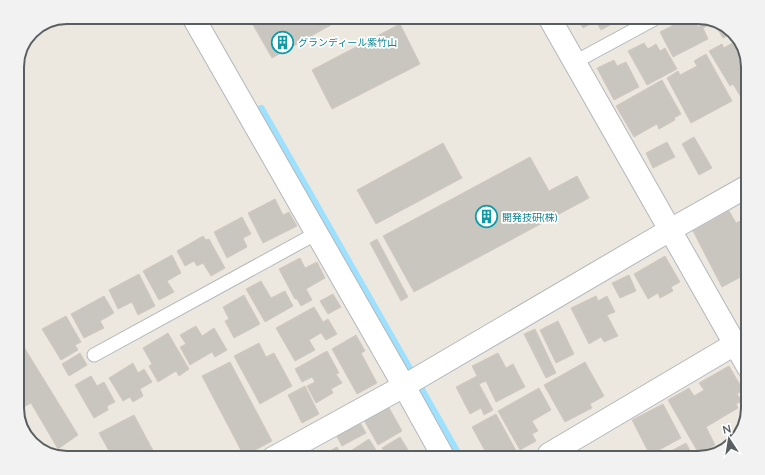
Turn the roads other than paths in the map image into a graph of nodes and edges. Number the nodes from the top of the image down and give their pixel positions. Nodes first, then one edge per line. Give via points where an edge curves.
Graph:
1 (197, 24) edge
2 (553, 24) edge
3 (645, 24) edge
4 (575, 62) junction
5 (741, 190) edge
6 (670, 230) junction
7 (317, 233) junction
8 (735, 344) junction
9 (94, 355) dead end
10 (741, 355) edge
11 (404, 386) junction
12 (286, 451) edge
13 (440, 451) edge
14 (554, 451) edge

1 - 7 street
2 - 4 street
3 - 4 lane
4 - 6 street
5 - 6 street
6 - 8 street
6 - 11 street
7 - 9 lane
7 - 11 street
8 - 10 street
8 - 14 street
11 - 12 street
11 - 13 street

